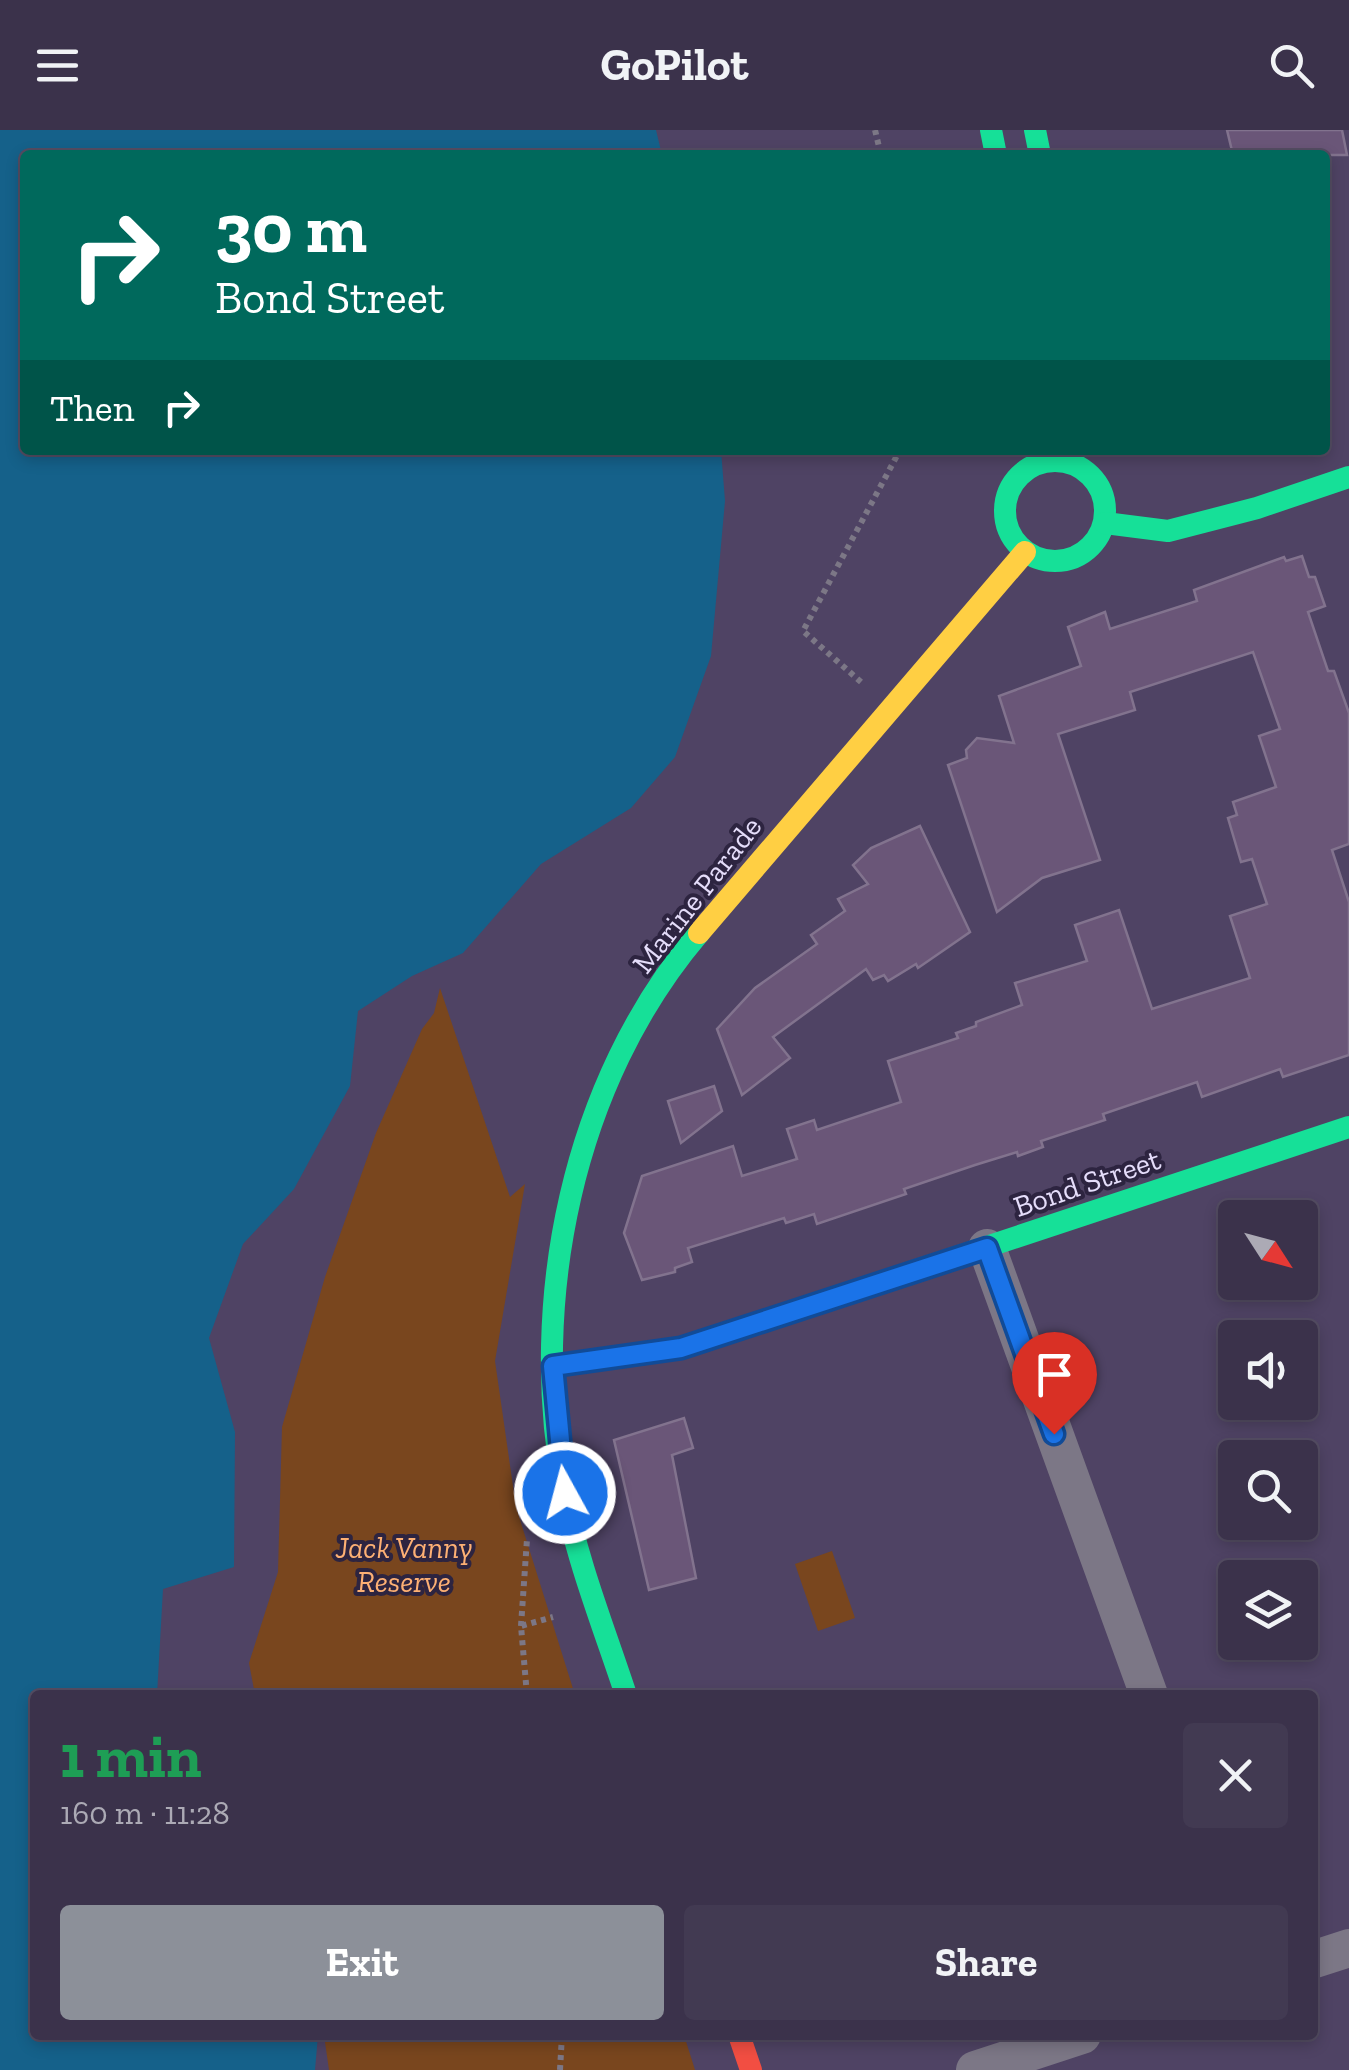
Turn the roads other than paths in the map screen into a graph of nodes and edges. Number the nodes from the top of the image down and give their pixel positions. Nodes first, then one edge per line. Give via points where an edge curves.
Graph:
1 (1083, 459) edge
2 (1028, 461) edge
3 (1349, 477) edge
4 (1105, 523) junction
5 (1025, 552) junction
6 (1349, 1127) edge
7 (987, 1248) junction
8 (553, 1366) junction
9 (624, 1690) edge
10 (1147, 1690) edge
11 (1349, 1948) edge
12 (1318, 1958) edge
13 (741, 2040) edge
14 (1067, 2040) edge
15 (750, 2070) edge
16 (975, 2070) edge

1 - 2 street
1 - 4 street via 1102,492
2 - 5 street via 1004,512
3 - 4 street via 1168,531
4 - 5 street via 1087,551 1072,559 1056,562
5 - 8 street, Marine Parade via 702,929 658,991 603,1095 577,1174 558,1268
6 - 7 street, Bond Street
7 - 8 street, Bond Street via 681,1348
7 - 10 street
8 - 9 street, Marine Parade via 565,1493
11 - 12 street
13 - 15 street
14 - 16 street

